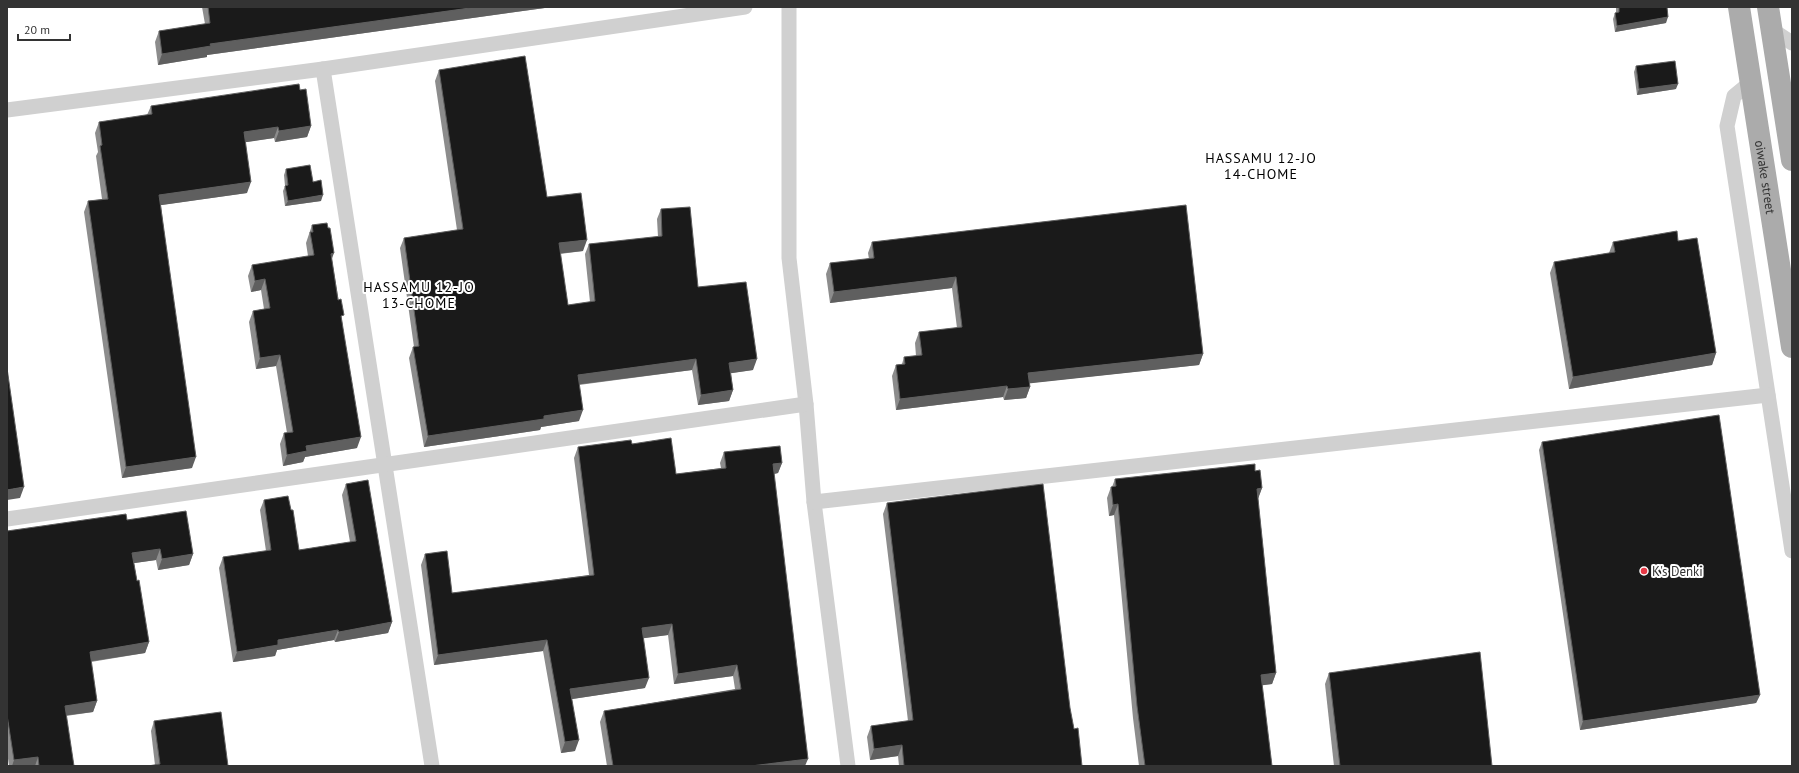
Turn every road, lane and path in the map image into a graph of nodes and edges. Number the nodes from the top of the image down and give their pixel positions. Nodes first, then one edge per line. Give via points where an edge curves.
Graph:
1 (745, 7) edge
2 (789, 7) edge
3 (1739, 7) edge
4 (1768, 7) edge
5 (1771, 29) junction
6 (1792, 43) edge
7 (323, 69) junction
8 (1751, 82) junction
9 (7, 110) edge
10 (1792, 160) edge
11 (1792, 347) edge
12 (1768, 395) junction
13 (806, 404) junction
14 (385, 465) junction
15 (814, 502) junction
16 (7, 519) edge
17 (1792, 551) edge
18 (432, 766) edge
19 (848, 766) edge

1 - 7 street
2 - 13 street via 789,252
3 - 8 main road, oiwake street
4 - 5 main road
5 - 6 street
5 - 10 main road
7 - 9 street
7 - 14 street
8 - 11 main road, oiwake street
8 - 12 street via 1734,96 1726,126
12 - 15 street
12 - 17 street
13 - 14 street
13 - 15 street
14 - 16 street
14 - 18 street
15 - 19 street

